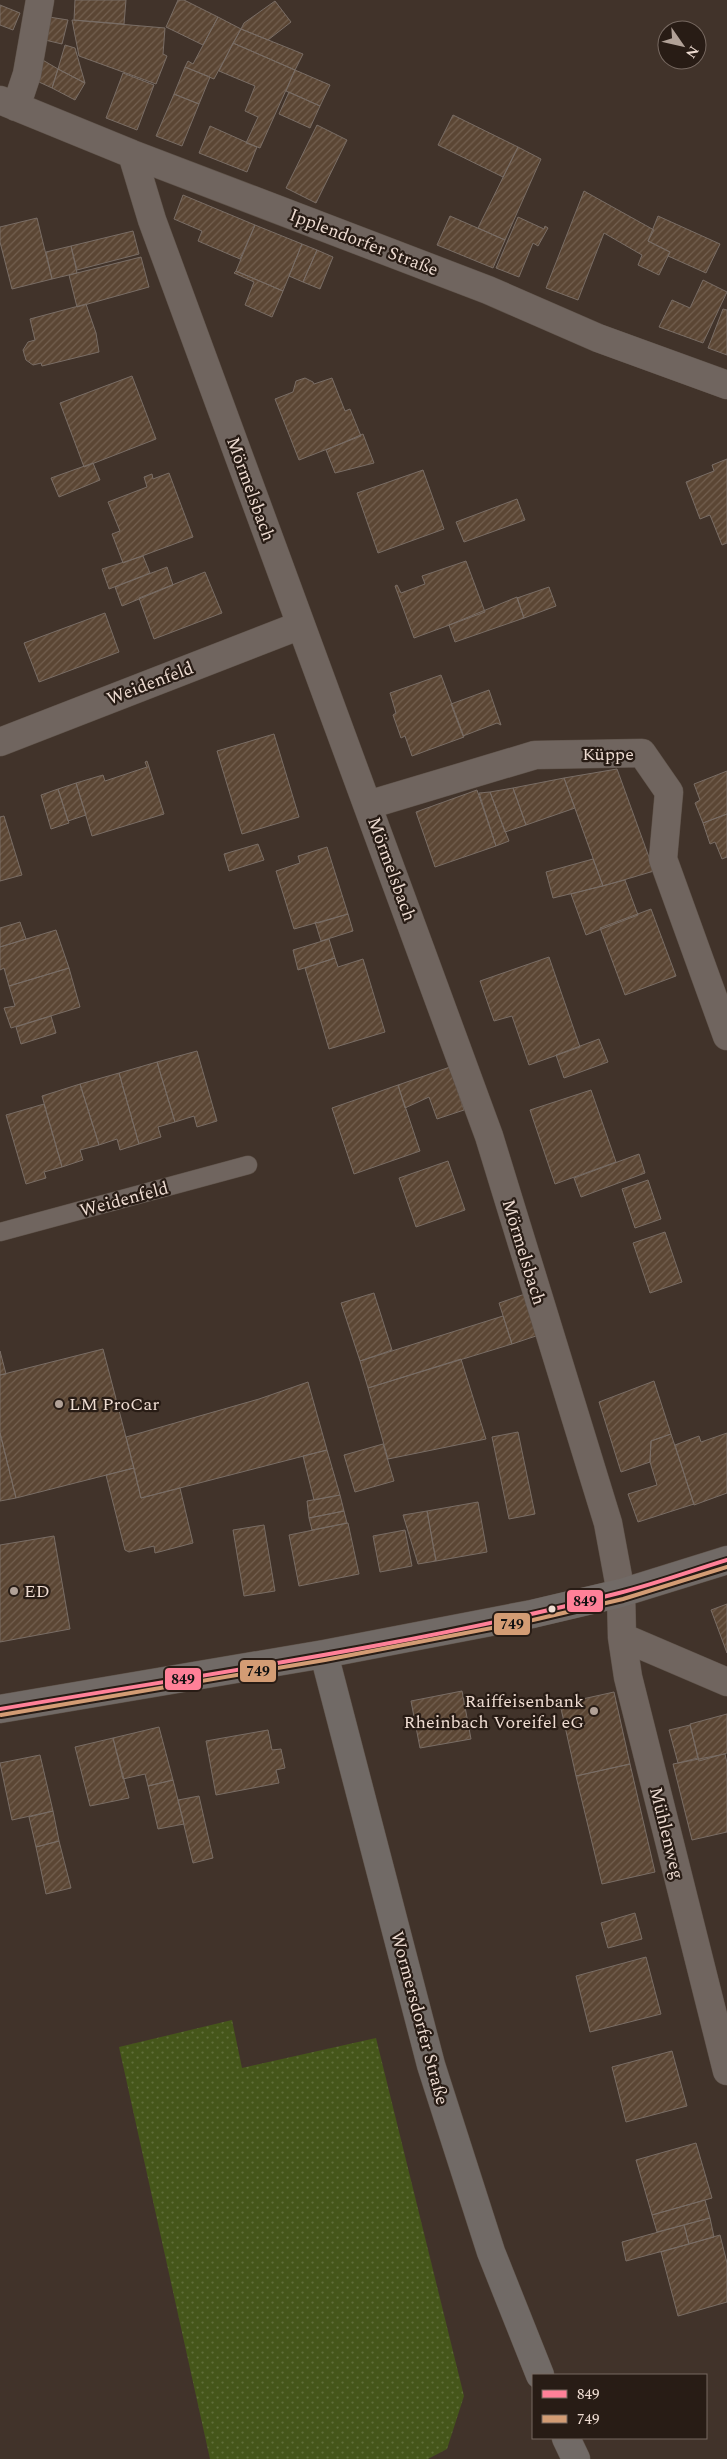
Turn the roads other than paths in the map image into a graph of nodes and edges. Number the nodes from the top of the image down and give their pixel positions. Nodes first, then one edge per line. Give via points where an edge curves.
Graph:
1 (40, 0) edge
2 (8, 103) edge
3 (132, 154) junction
4 (727, 384) edge
5 (301, 625) junction
6 (0, 742) edge
7 (368, 804) junction
8 (727, 1036) edge
9 (248, 1165) dead end
10 (0, 1232) edge
11 (727, 1560) edge
12 (621, 1594) junction
13 (622, 1637) junction
14 (324, 1654) junction
15 (727, 1682) edge
16 (0, 1710) edge
17 (727, 2071) edge
18 (540, 2374) edge
19 (566, 2439) edge
20 (576, 2459) edge

1 - 2 street via 27,74
2 - 3 street, Ipplendorfer Straße
3 - 4 street, Ipplendorfer Straße via 488,290 598,338
3 - 5 street, Mörmelsbach via 152,220
5 - 6 street, Weidenfeld
5 - 7 street, Mörmelsbach
7 - 8 street, Küppe via 535,755 642,753 669,792 663,859
7 - 12 street, Mörmelsbach via 488,1136 608,1523
9 - 10 lane, Weidenfeld
11 - 12 street
12 - 13 street, Mühlenweg
12 - 14 street
13 - 15 street
13 - 17 street, Mühlenweg via 628,1677
14 - 16 street
14 - 18 street, Wormersdorfer Straße via 431,2065 491,2252
19 - 20 street

